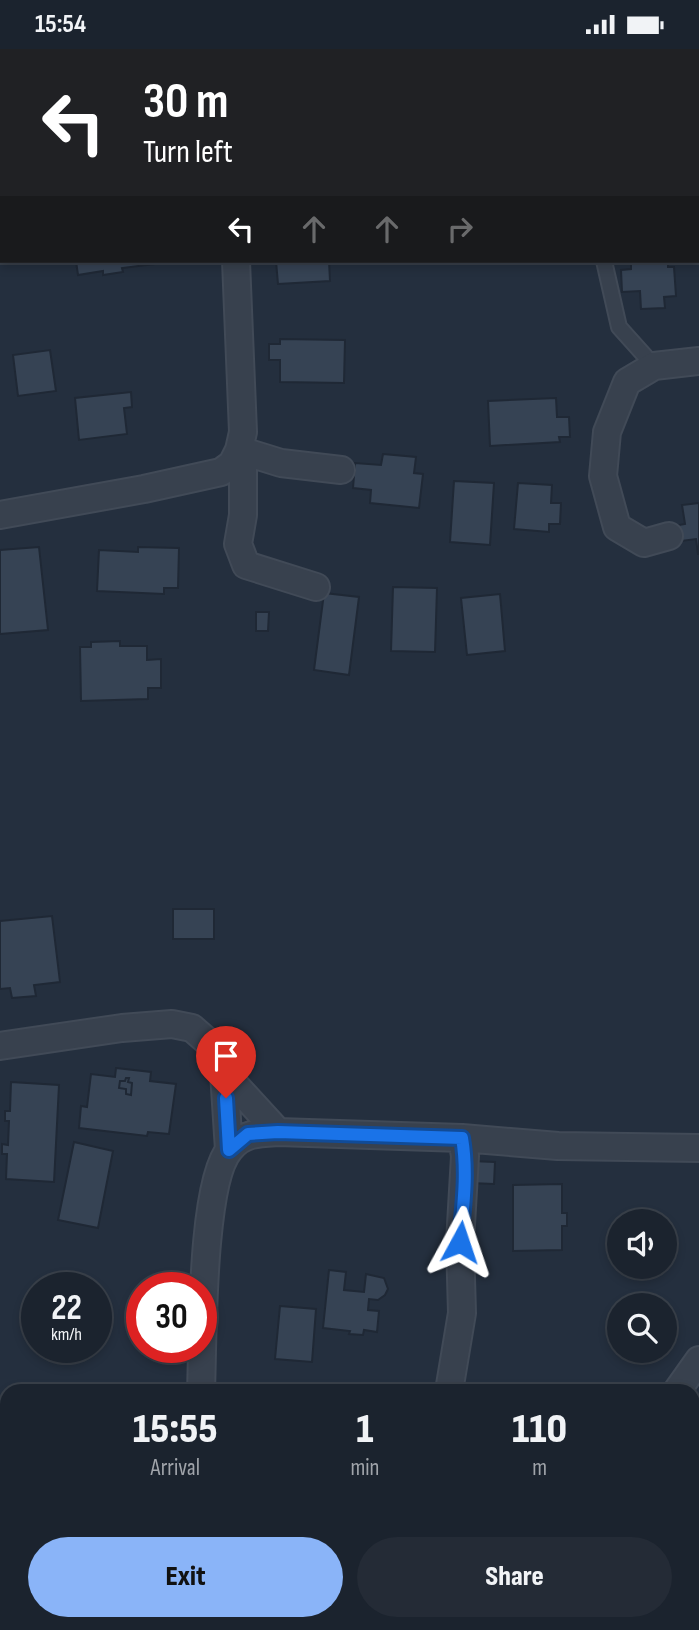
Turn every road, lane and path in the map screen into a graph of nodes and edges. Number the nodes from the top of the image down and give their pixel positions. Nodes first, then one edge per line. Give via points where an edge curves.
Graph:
1 (236, 263) edge
2 (604, 263) edge
3 (699, 361) edge
4 (654, 366) junction
5 (239, 450) junction
6 (341, 470) dead end
7 (0, 515) edge
8 (668, 536) dead end
9 (316, 587) dead end
10 (0, 1046) edge
11 (224, 1073) junction
12 (278, 1132) junction
13 (462, 1138) junction
14 (699, 1149) edge
15 (229, 1150) junction
16 (699, 1360) edge
17 (201, 1384) edge
18 (450, 1384) edge
19 (682, 1384) edge

1 - 5 street via 243,432
2 - 4 lane via 620,327
3 - 4 street
4 - 8 street via 626,382 607,432 603,476 617,527 644,543
5 - 6 street via 281,463
5 - 7 street via 221,473
5 - 9 street via 243,515 238,544 246,565
10 - 11 street via 172,1024 203,1036 216,1049
11 - 12 street
11 - 15 street
12 - 13 street
12 - 15 street via 248,1134
13 - 14 street via 558,1146
13 - 18 street via 462,1313
15 - 17 street via 218,1172 208,1234
16 - 19 street

